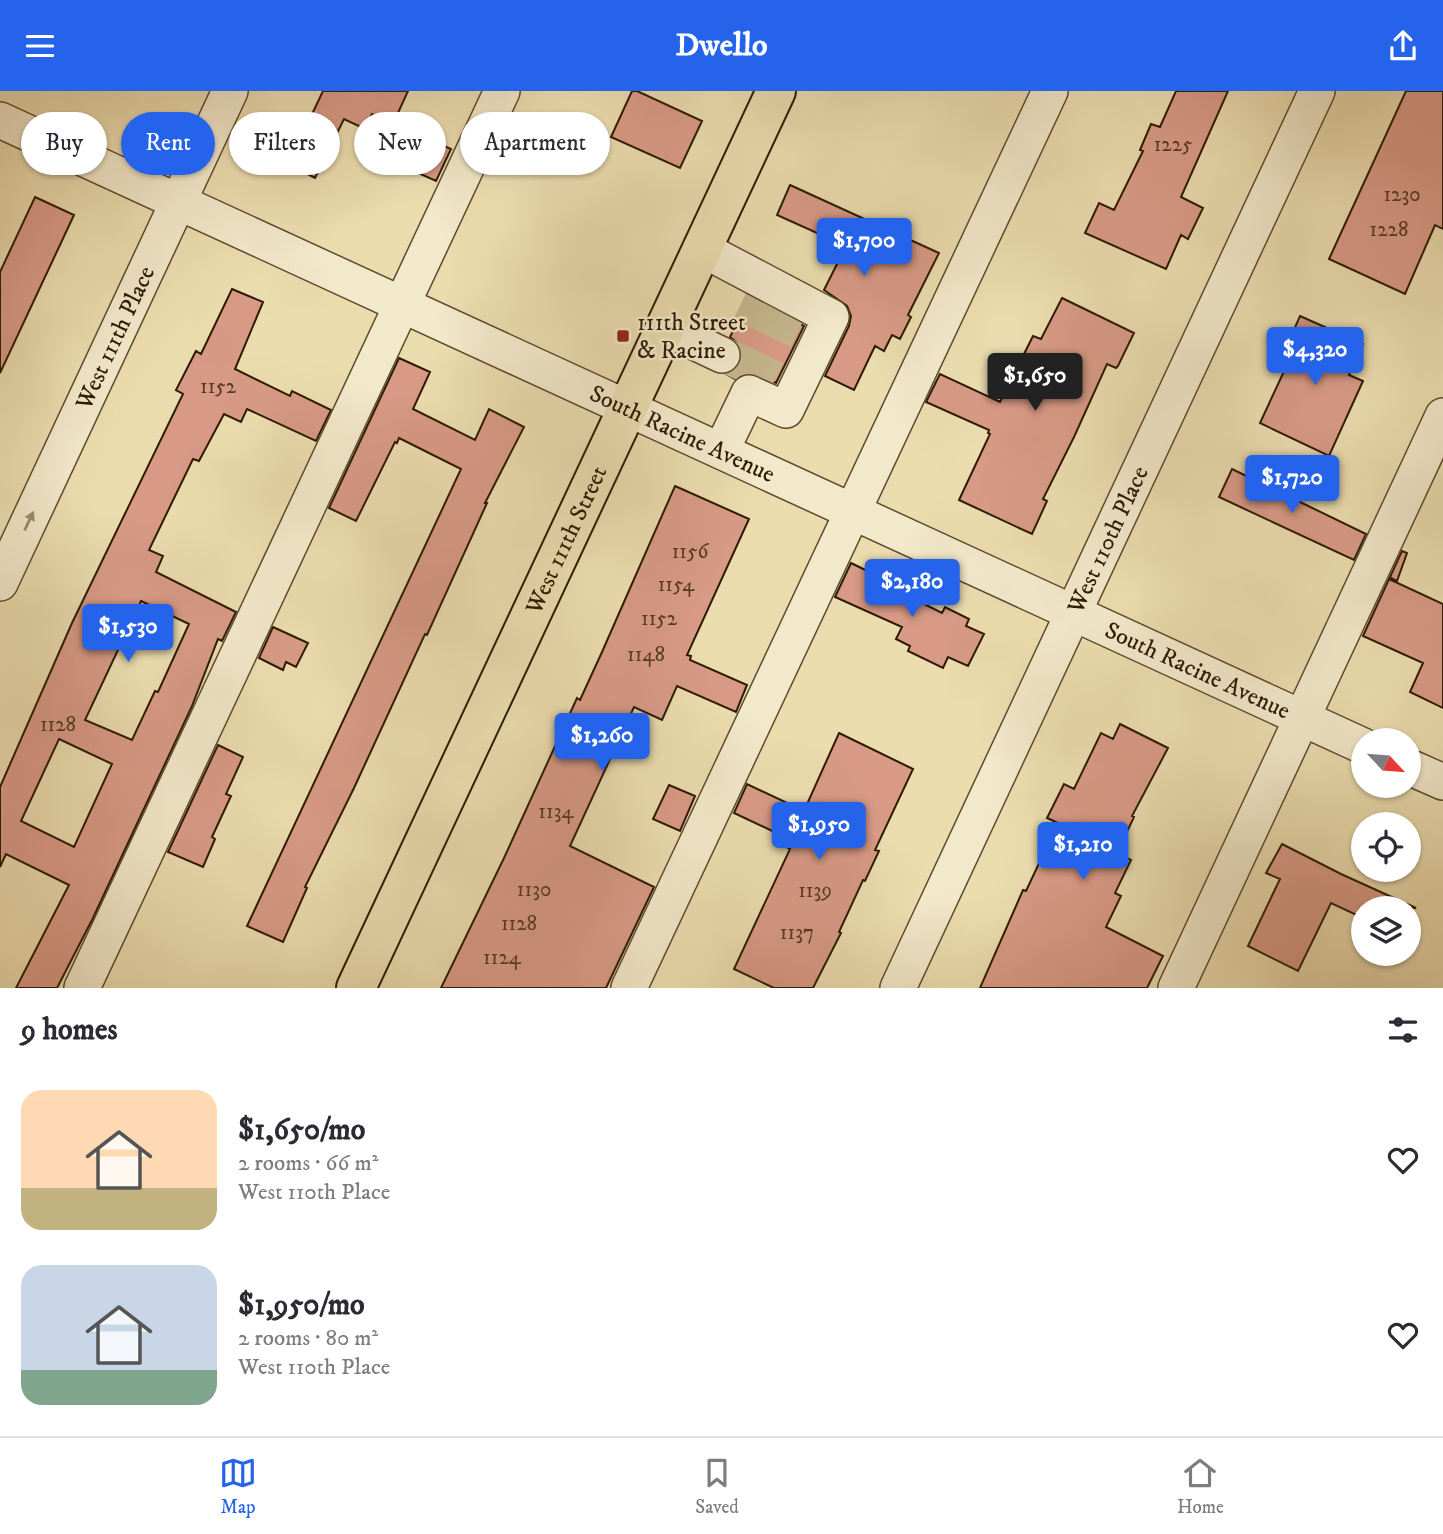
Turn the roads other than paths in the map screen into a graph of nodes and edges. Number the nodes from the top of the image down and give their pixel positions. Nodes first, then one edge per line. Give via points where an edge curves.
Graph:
1 (230, 91) edge
2 (502, 91) edge
3 (776, 91) edge
4 (1050, 91) edge
5 (1317, 91) edge
6 (0, 120) edge
7 (178, 202) junction
8 (702, 249) junction
9 (402, 304) junction
10 (665, 328) junction
11 (737, 377) junction
12 (627, 408) junction
13 (1443, 416) edge
14 (721, 451) junction
15 (852, 511) junction
16 (0, 583) edge
17 (1073, 613) junction
18 (1303, 718) junction
19 (1351, 740) edge
20 (1421, 772) edge
21 (1443, 782) edge
22 (82, 988) edge
23 (356, 988) edge
24 (629, 988) edge
25 (898, 988) edge
26 (1176, 988) edge

1 - 7 street, West 111th Place
2 - 9 street
3 - 8 main road, West 111th Street
4 - 15 street
5 - 17 street, West 110th Place
6 - 7 street, South Racine Avenue
7 - 9 street, South Racine Avenue
16 -> 7 street, West 111th Place
8 - 10 main road, West 111th Street
8 - 11 street via 780,295 831,317 786,410
9 - 12 street, South Racine Avenue
9 - 22 street
10 - 11 street
10 - 12 main road, West 111th Street
11 - 14 street
12 - 14 street, South Racine Avenue
12 - 23 main road, West 111th Street
13 - 18 street
14 - 15 street, South Racine Avenue
15 - 17 street, South Racine Avenue
15 - 24 street
17 - 18 street, South Racine Avenue
17 - 25 street, West 110th Place
18 - 19 street, South Racine Avenue
18 - 26 street
20 - 21 street

